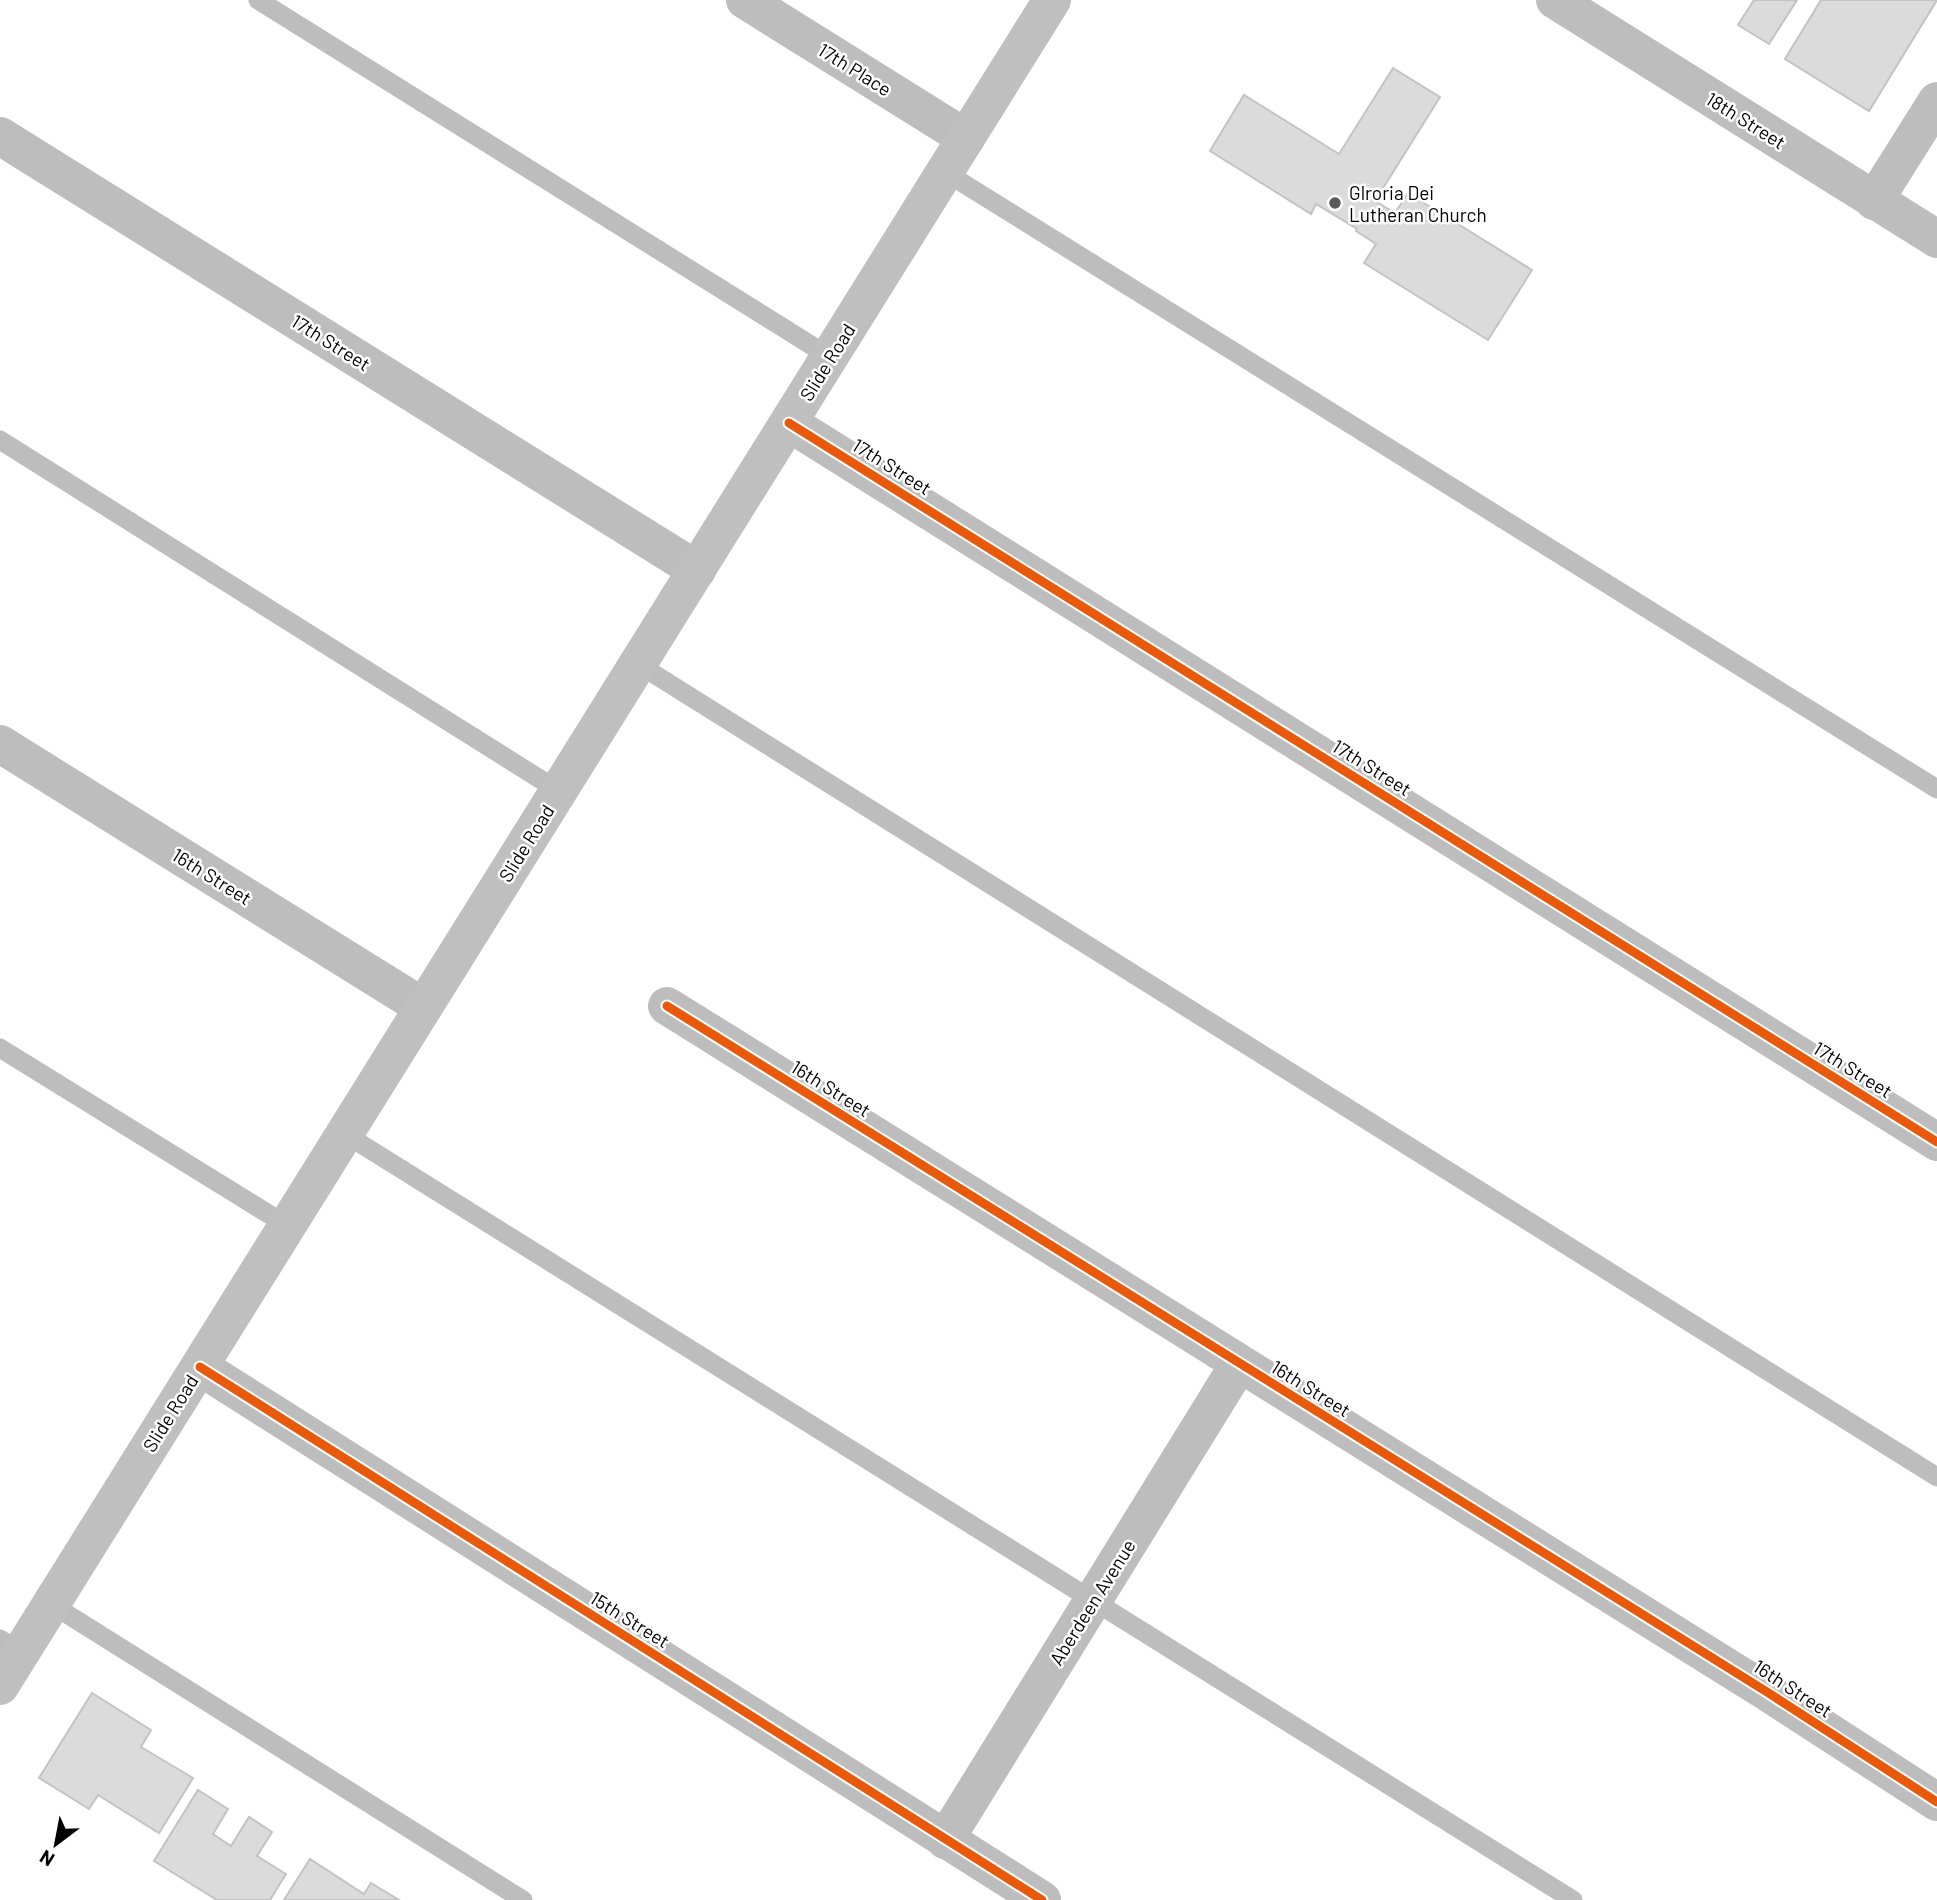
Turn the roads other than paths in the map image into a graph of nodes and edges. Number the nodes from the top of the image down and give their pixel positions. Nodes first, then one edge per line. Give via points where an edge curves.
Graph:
1 (258, 0) edge
2 (745, 0) edge
3 (1052, 0) edge
4 (1555, 0) edge
5 (1937, 101) edge
6 (0, 136) edge
7 (966, 138) junction
8 (945, 172) junction
9 (1874, 201) junction
10 (1937, 239) edge
11 (830, 358) junction
12 (789, 423) junction
13 (0, 440) edge
14 (697, 570) junction
15 (638, 664) junction
16 (0, 744) edge
17 (1937, 789) edge
18 (559, 791) junction
19 (667, 1006) dead end
20 (424, 1007) junction
21 (0, 1048) edge
22 (345, 1134) junction
23 (1937, 1142) edge
24 (288, 1226) junction
25 (1239, 1364) junction
26 (200, 1367) junction
27 (1937, 1478) edge
28 (1094, 1600) junction
29 (51, 1604) junction
30 (11, 1646) edge
31 (0, 1686) edge
32 (1937, 1802) edge
33 (945, 1840) junction
34 (523, 1900) edge
35 (1042, 1900) edge
36 (1573, 1900) edge

1 - 11 lane
2 - 7 street, 17th Place
3 - 7 main road, Slide Road
4 - 9 street, 18th Street
5 - 9 street
6 - 14 street, 17th Street
7 - 8 main road, Slide Road
8 - 11 main road, Slide Road
8 - 17 lane
9 - 10 street, 18th Street
11 - 12 main road, Slide Road
12 - 14 main road, Slide Road
12 - 23 street, 17th Street
13 - 18 lane
14 - 15 main road, Slide Road
15 - 18 main road, Slide Road
15 - 27 lane
16 - 20 street, 16th Street
18 - 20 main road, Slide Road
19 - 25 street, 16th Street
20 - 22 main road, Slide Road
21 - 24 lane
22 - 24 main road, Slide Road
22 - 28 lane
24 - 26 main road, Slide Road
25 - 28 street, Aberdeen Avenue
25 - 32 street, 16th Street
26 - 29 main road, Slide Road
26 - 33 street, 15th Street
28 - 33 street, Aberdeen Avenue
28 - 36 lane
29 - 30 main road, Slide Road
29 - 34 lane
30 - 31 main road, Slide Road
33 - 35 street, 15th Street

